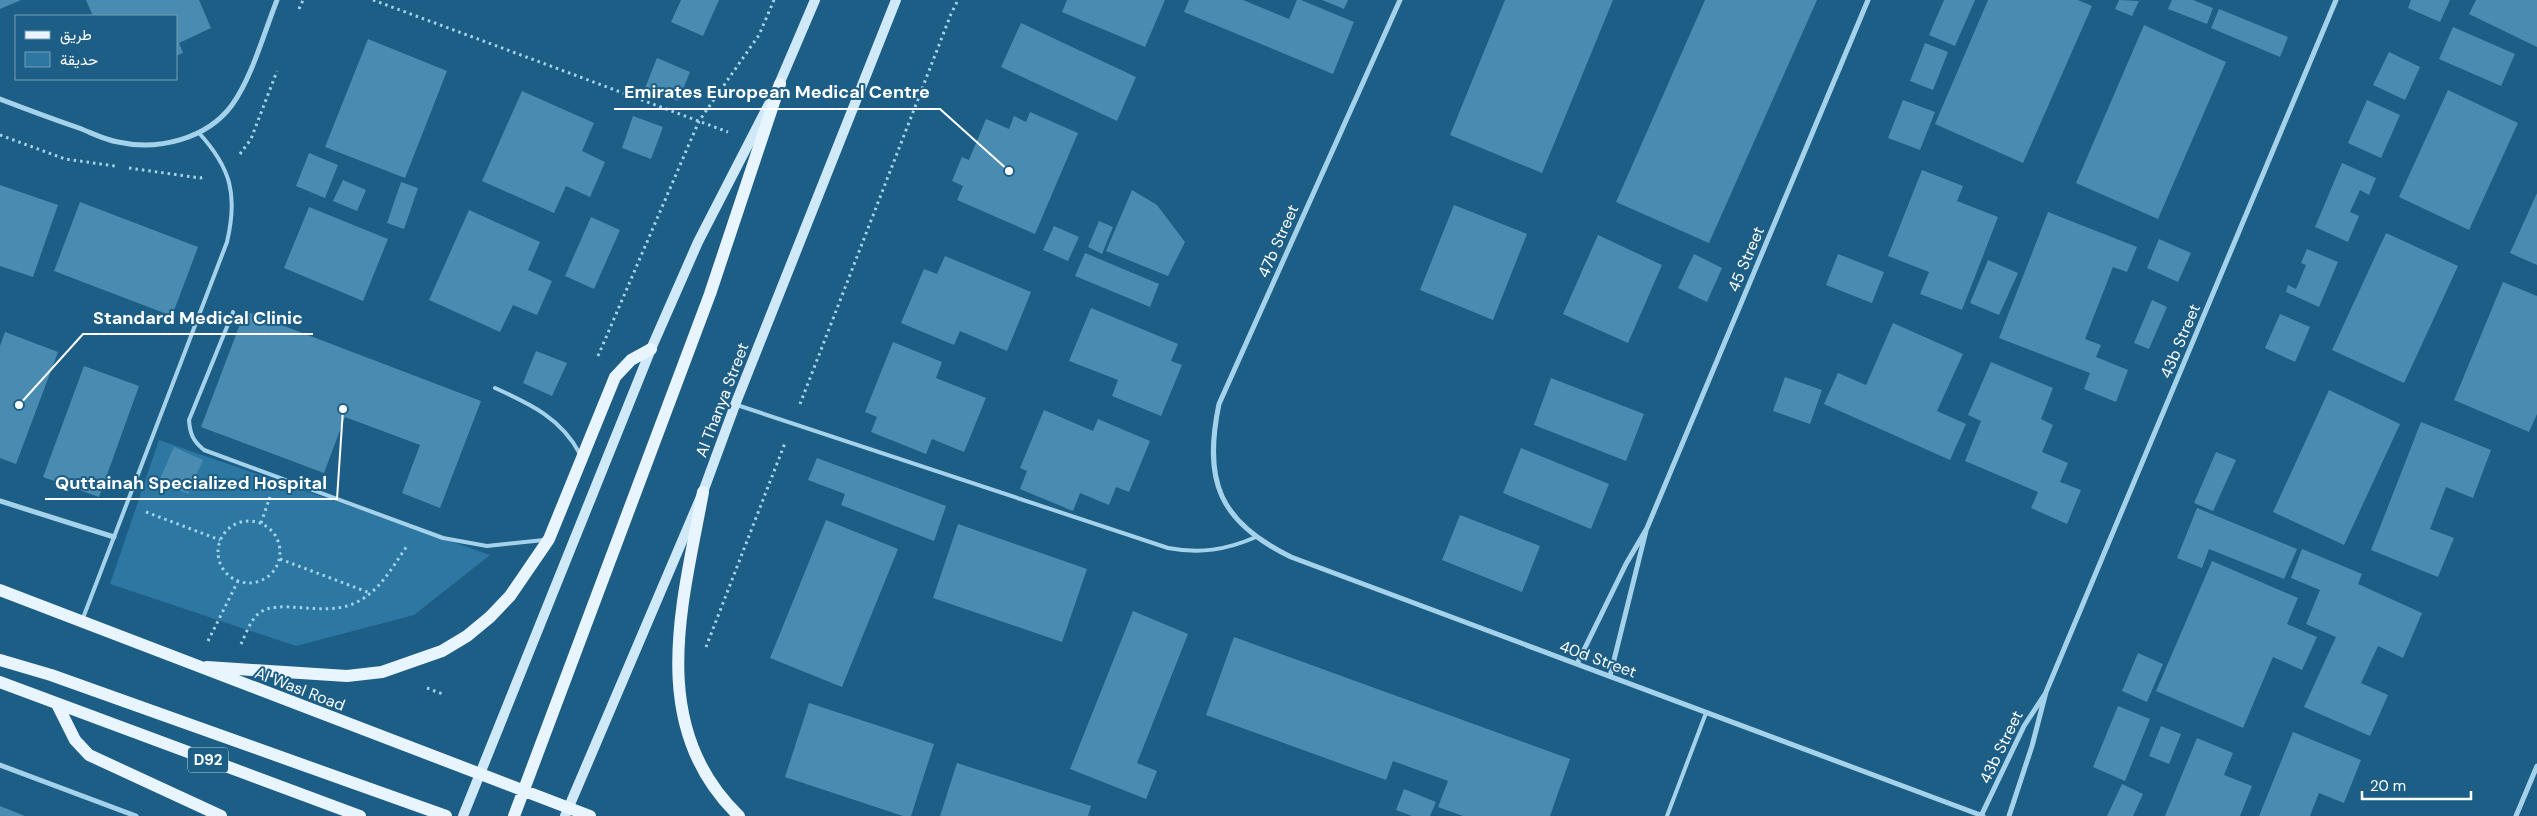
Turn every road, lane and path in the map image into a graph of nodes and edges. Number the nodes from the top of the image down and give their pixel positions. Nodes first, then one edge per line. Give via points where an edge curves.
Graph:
1 (277, 0) edge
2 (373, 0) edge
3 (774, 0) edge
4 (815, 0) edge
5 (896, 0) edge
6 (958, 0) edge
7 (1400, 0) edge
8 (1868, 0) edge
9 (2336, 0) edge
10 (780, 84) junction
11 (0, 99) edge
12 (699, 121) junction
13 (199, 133) junction
14 (749, 140) junction
15 (233, 312) dead end
16 (651, 349) junction
17 (597, 358) dead end
18 (495, 388) dead end
19 (735, 405) junction
20 (792, 424) junction
21 (581, 457) junction
22 (276, 476) junction
23 (703, 492) junction
24 (1222, 499) joint
25 (0, 501) edge
26 (126, 505) junction
27 (261, 522) junction
28 (1647, 528) junction
29 (419, 529) junction
30 (114, 537) junction
31 (1256, 537) junction
32 (549, 539) junction
33 (220, 540) junction
34 (280, 559) junction
35 (238, 581) junction
36 (0, 590) edge
37 (371, 594) junction
38 (82, 621) junction
39 (705, 651) dead end
40 (0, 660) edge
41 (1577, 664) junction
42 (195, 666) junction
43 (230, 668) junction
44 (1610, 676) junction
45 (0, 682) edge
46 (427, 688) dead end
47 (2046, 692) junction
48 (445, 695) dead end
49 (57, 704) junction
50 (1706, 713) junction
51 (0, 765) edge
52 (2537, 766) edge
53 (479, 775) junction
54 (523, 791) junction
55 (567, 812) edge
56 (136, 816) edge
57 (221, 816) edge
58 (360, 816) edge
59 (446, 816) edge
60 (463, 816) edge
61 (514, 816) edge
62 (590, 816) edge
63 (739, 816) edge
64 (1667, 816) edge
65 (1982, 816) edge
66 (2009, 816) edge
67 (2516, 816) edge

1 - 13 street via 239,93 218,122
2 - 12 path
3 - 12 path via 759,36
4 - 10 main road
5 - 19 main road, Al Thanya Street
6 - 20 path
7 - 24 street, 47b Street via 1219,404 1212,436 1213,468
8 - 28 street, 45 Street
9 - 47 street, 43b Street
10 - 14 main road
10 - 54 main road via 710,294
11 - 13 street via 117,142 159,145
12 - 14 path
12 - 17 path
13 - 26 lane via 227,172 233,195 232,219 227,242
14 - 16 main road via 698,242
15 - 22 lane via 189,420 190,432 195,443 204,450
16 - 21 main road via 631,360 615,377
16 - 53 main road
18 - 21 lane via 537,407 552,418 566,431
19 - 20 lane
19 - 23 main road, Al Thanya Street
20 - 31 lane via 1168,548 1209,551
20 - 39 path
21 - 32 main road
22 - 27 path
22 - 29 lane
23 - 55 main road, Al Thanya Street
23 - 63 main road via 679,626 678,685 683,714 703,766
24 - 31 street, 40d Street via 1237,520
25 - 30 street
26 - 30 lane
26 - 33 path
27 - 33 path via 237,523
27 - 34 path via 277,538 281,548
28 - 41 street, 45 Street
28 - 44 street, 45 Street
29 - 32 lane via 443,538 487,546
29 - 37 path
30 - 38 lane
31 - 41 street, 40d Street via 1291,557
32 - 43 main road via 510,596 490,617 442,651 382,672 347,676
33 - 35 path via 220,564
34 - 35 path via 276,569 259,582
34 - 37 path
35 - 42 path
36 - 38 main road, Al Wasl Road
37 - 43 path via 358,602 329,610 269,607 251,622
38 - 42 main road, Al Wasl Road
40 - 59 main road via 52,675
41 - 44 street, 40d Street
42 - 43 main road
42 - 53 main road, Al Wasl Road
44 - 50 street, 40d Street
45 - 49 main road, D92
46 - 48 path
47 - 65 street, 43b Street via 2024,726
47 - 66 street, 43b Street
49 - 57 main road via 75,740 89,755
49 - 58 main road, D92
50 - 64 lane
50 - 65 street, 40d Street
51 - 56 street
52 - 67 street
53 - 54 main road, Al Wasl Road
53 - 60 main road
54 - 55 main road, Al Wasl Road
54 - 61 main road
55 - 62 main road, Al Wasl Road

